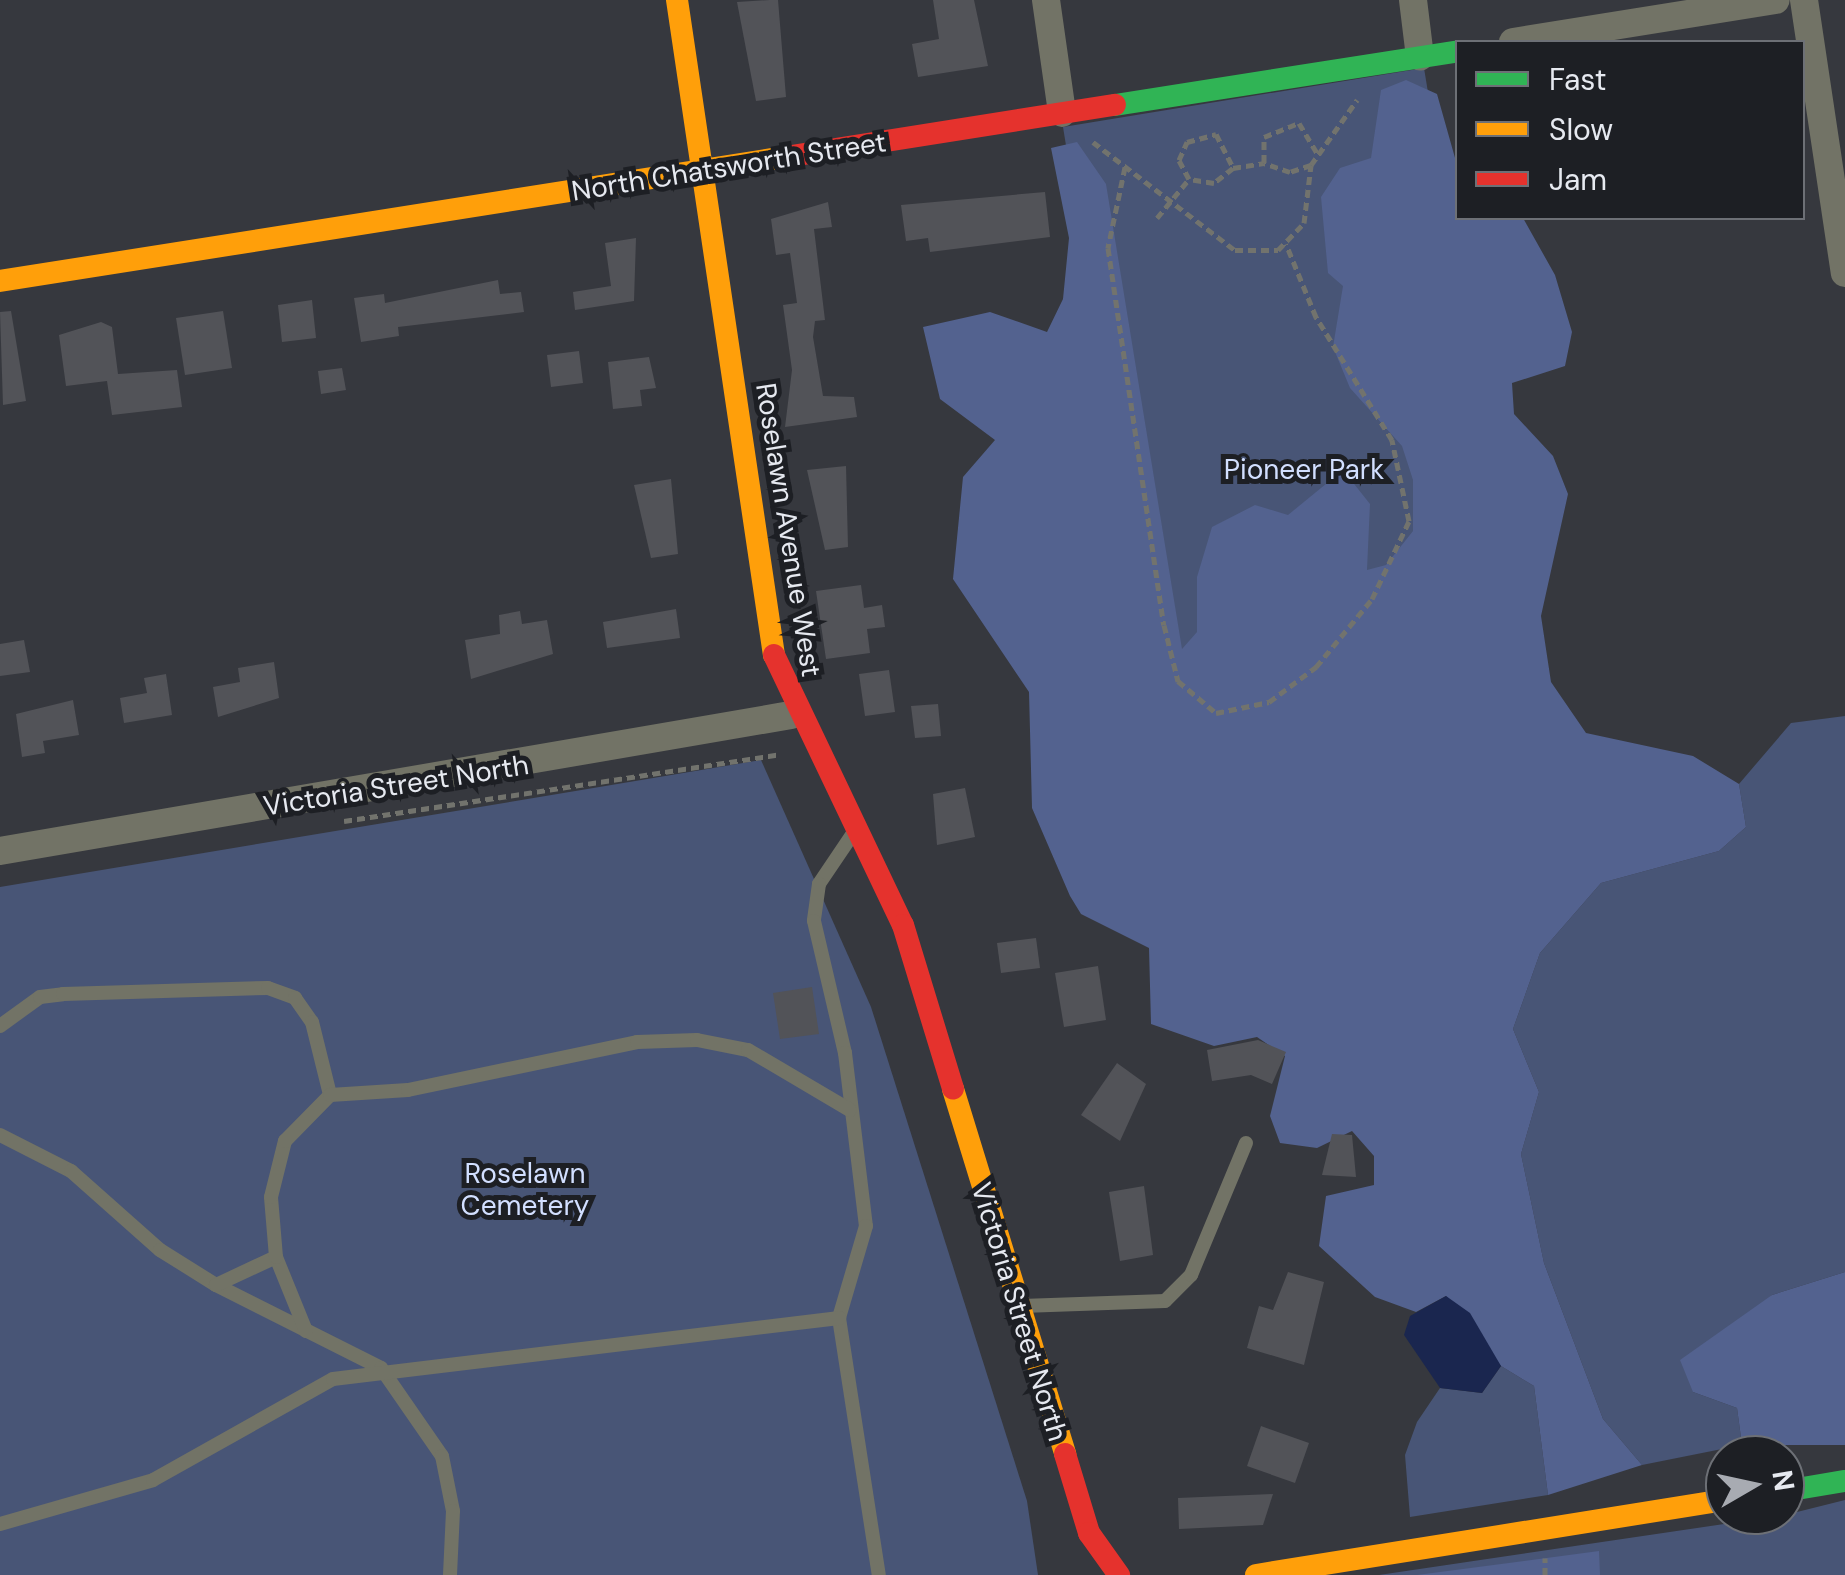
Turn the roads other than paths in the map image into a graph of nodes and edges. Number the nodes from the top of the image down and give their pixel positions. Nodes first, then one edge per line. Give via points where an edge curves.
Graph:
1 (677, 0) edge
2 (1046, 0) edge
3 (1413, 0) edge
4 (1776, 0) edge
5 (1804, 0) edge
6 (1526, 40) edge
7 (1455, 52) edge
8 (1420, 58) junction
9 (1068, 112) junction
10 (702, 171) junction
11 (1845, 273) edge
12 (0, 281) edge
13 (791, 714) junction
14 (856, 828) junction
15 (0, 851) edge
16 (0, 1026) edge
17 (939, 1039) joint
18 (330, 1095) junction
19 (850, 1110) junction
20 (0, 1136) edge
21 (1246, 1142) dead end
22 (276, 1257) junction
23 (216, 1285) junction
24 (1017, 1306) junction
25 (839, 1318) junction
26 (306, 1331) junction
27 (381, 1368) junction
28 (1845, 1481) edge
29 (1805, 1488) edge
30 (1705, 1503) edge
31 (0, 1524) edge
32 (450, 1575) edge
33 (879, 1575) edge
34 (1119, 1575) edge
35 (1256, 1575) edge

1 - 10 street, Roselawn Avenue West
2 - 9 street
3 - 8 street
4 - 6 street
5 - 11 street
7 - 8 street, North Chatsworth Street
8 - 9 street, North Chatsworth Street
9 - 10 street, North Chatsworth Street
10 - 12 street, North Chatsworth Street
10 - 13 street, Roselawn Avenue West via 766,614
13 - 14 street, Roselawn Avenue West
13 - 15 street, Victoria Street North via 722,734
14 - 17 street, Roselawn Avenue West via 903,925
14 - 19 lane via 819,884 814,922
16 - 18 lane via 40,998 63,994 268,988 295,998 312,1022
17 - 24 street, Victoria Street North
18 - 19 lane via 408,1090 637,1042 697,1040 748,1050
18 - 22 lane via 285,1141 272,1198
19 - 25 lane via 866,1226
20 - 23 lane via 71,1172 160,1250
21 - 24 lane via 1191,1275 1165,1301
22 - 23 lane
22 - 26 lane
23 - 26 lane
24 - 34 street, Victoria Street North via 1089,1534
25 - 27 lane
25 - 33 lane
26 - 27 lane
27 - 31 lane via 334,1379 153,1480
27 - 32 lane via 442,1456 453,1511
28 - 29 street
30 - 35 street

